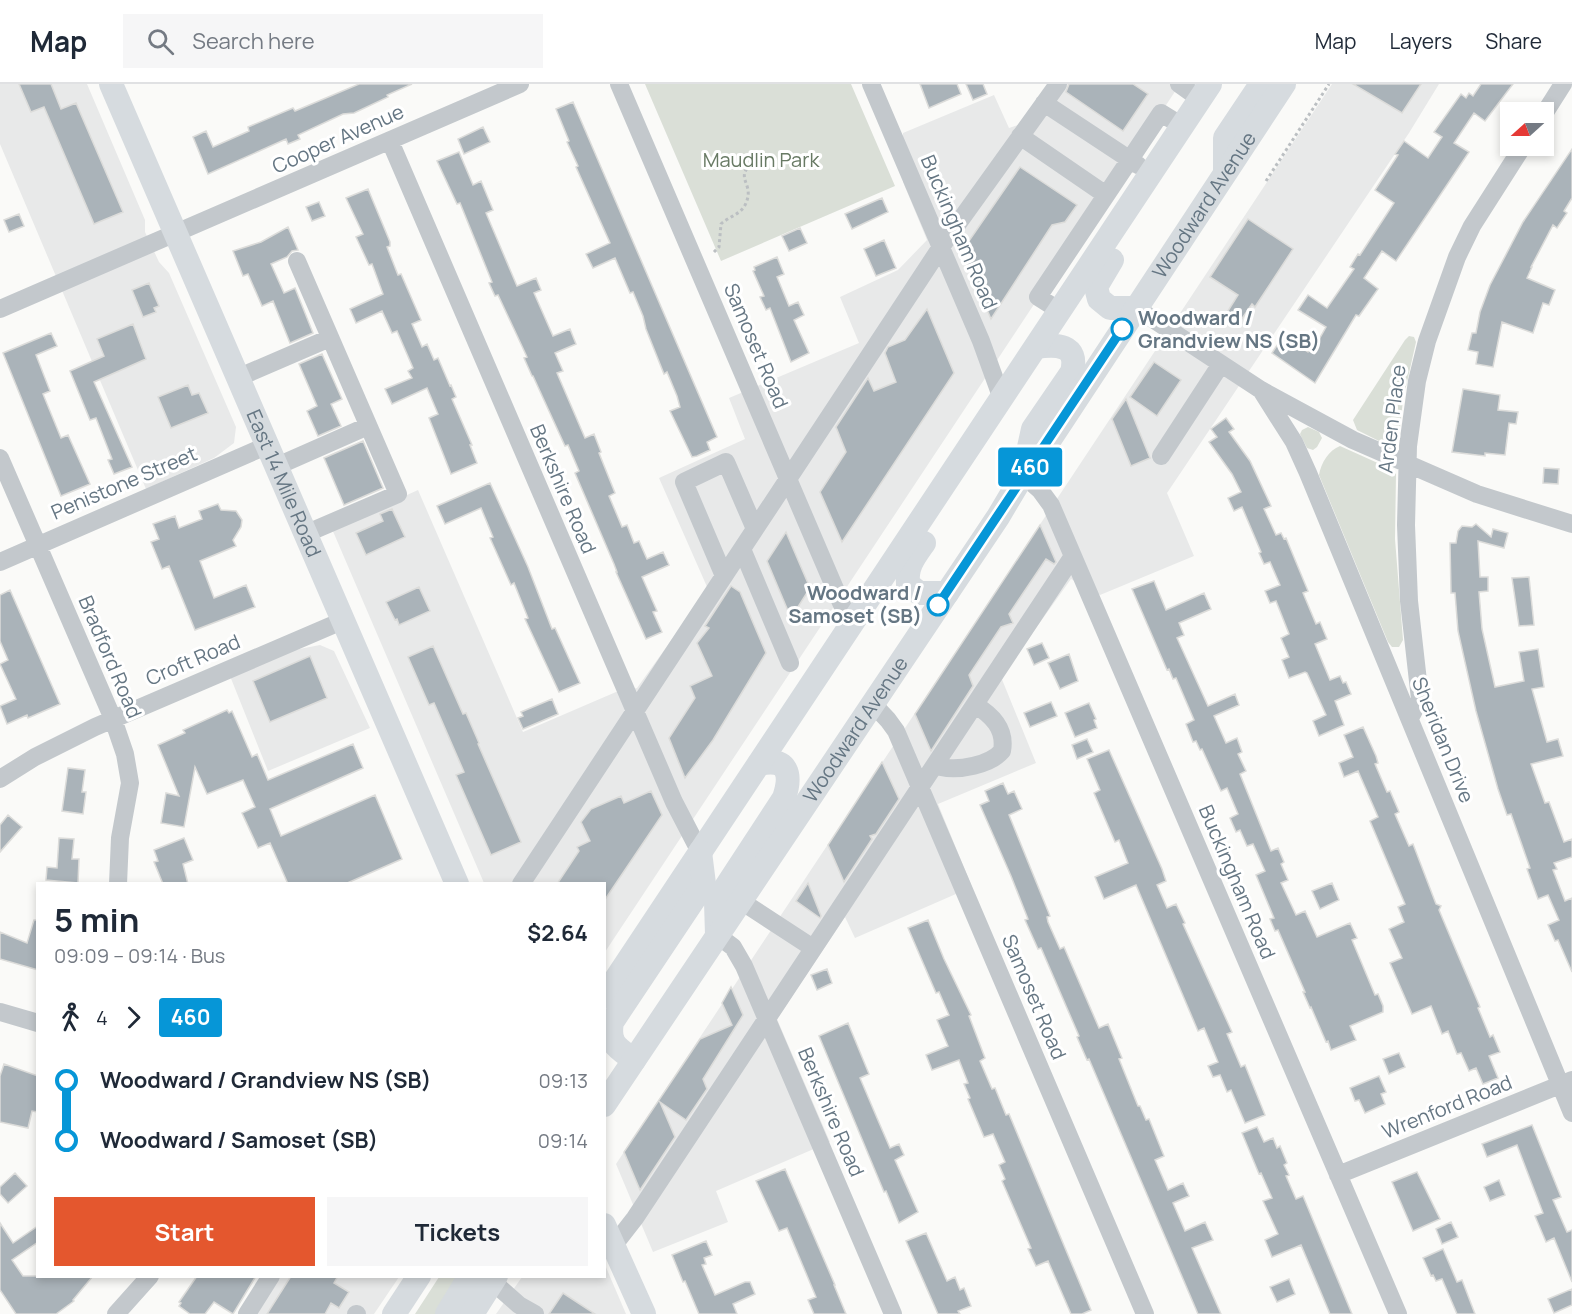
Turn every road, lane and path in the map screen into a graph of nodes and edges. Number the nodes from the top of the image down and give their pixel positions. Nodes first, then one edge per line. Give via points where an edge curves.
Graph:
1 (111, 84) edge
2 (520, 84) edge
3 (619, 84) edge
4 (871, 84) edge
5 (1058, 84) edge
6 (1179, 84) edge
7 (1261, 84) edge
8 (1284, 84) edge
9 (1329, 84) edge
10 (1563, 84) edge
11 (1205, 92) edge
12 (1552, 102) edge
13 (1044, 103) junction
14 (1182, 126) junction
15 (1020, 136) junction
16 (390, 141) junction
17 (763, 154) dead end
18 (1517, 156) edge
19 (1148, 162) junction
20 (1225, 172) junction
21 (1266, 181) dead end
22 (1106, 195) junction
23 (175, 235) junction
24 (941, 247) junction
25 (714, 252) dead end
26 (297, 261) dead end
27 (1136, 308) junction
28 (0, 309) edge
29 (1060, 312) junction
30 (330, 338) junction
31 (1036, 347) junction
32 (1221, 364) junction
33 (237, 378) junction
34 (1261, 390) junction
35 (1002, 399) junction
36 (369, 426) junction
37 (1161, 456) dead end
38 (270, 457) junction
39 (0, 458) edge
40 (1407, 465) junction
41 (1023, 476) junction
42 (788, 480) junction
43 (1572, 524) edge
44 (755, 529) junction
45 (305, 534) junction
46 (37, 545) junction
47 (742, 549) junction
48 (1073, 556) junction
49 (0, 562) edge
50 (724, 576) junction
51 (947, 593) junction
52 (342, 621) junction
53 (851, 626) junction
54 (790, 663) dead end
55 (872, 704) junction
56 (975, 705) junction
57 (635, 711) junction
58 (1410, 718) junction
59 (113, 719) junction
60 (937, 762) junction
61 (759, 764) junction
62 (0, 779) edge
63 (920, 788) junction
64 (700, 852) junction
65 (118, 882) edge
66 (456, 882) edge
67 (522, 882) edge
68 (741, 901) junction
69 (717, 935) junction
70 (813, 948) junction
71 (606, 993) edge
72 (0, 1012) edge
73 (766, 1018) junction
74 (36, 1022) edge
75 (634, 1060) junction
76 (1566, 1082) edge
77 (606, 1102) edge
78 (1572, 1113) edge
79 (1338, 1175) junction
80 (609, 1235) edge
81 (148, 1278) edge
82 (270, 1278) edge
83 (418, 1278) edge
84 (486, 1278) edge
85 (116, 1314) edge
86 (247, 1314) edge
87 (394, 1314) edge
88 (447, 1314) edge
89 (472, 1314) edge
90 (535, 1314) edge
91 (644, 1314) edge
92 (893, 1314) edge
93 (1145, 1314) edge
94 (1398, 1314) edge

1 - 23 main road, East 14 Mile Road
2 - 16 street, Cooper Avenue
3 - 42 street, Samoset Road
4 - 24 street, Buckingham Road
5 - 13 street
6 - 11 street
7 - 20 main road via 1225,138
8 - 20 main road, Woodward Avenue
9 - 21 path
10 - 12 street
11 - 14 main road
13 - 15 street
13 - 19 street
14 - 19 main road
14 - 19 street via 1161,113
15 - 22 street
15 - 24 street
16 - 23 street, Cooper Avenue
16 - 57 street, Berkshire Road
17 - 25 path via 745,169 747,201 721,224 719,247
18 - 40 street, Arden Place via 1472,226 1441,297 1417,381
19 - 22 street
19 - 27 main road via 1161,178 1096,287 1104,305
19 - 29 main road
20 - 27 main road, Woodward Avenue
22 - 29 street via 1038,297
23 - 28 street, Cooper Avenue
23 - 33 main road, East 14 Mile Road
24 - 35 street, Buckingham Road
24 - 42 street
26 - 30 street
27 - 32 street
27 - 41 main road, Woodward Avenue
29 - 31 main road
30 - 33 street
30 - 36 street
31 - 35 main road
31 - 41 main road via 1062,346 1071,355 1073,366 1033,429
32 - 34 street
32 - 37 street
33 - 38 main road, East 14 Mile Road
34 - 40 street
34 - 58 street, Sheridan Drive via 1294,442
35 - 51 main road via 1005,425 909,565 908,584 913,590
35 - 53 main road
36 - 38 street, Penistone Street
36 - 45 street via 398,494
38 - 45 main road, East 14 Mile Road
38 - 46 street, Penistone Street
39 - 46 street, Bradford Road
40 - 43 street via 1477,494
40 - 58 street, Arden Place via 1407,560 1420,699
41 - 48 street, Buckingham Road via 1040,489 1051,505
41 - 51 main road, Woodward Avenue
42 - 44 street
42 - 53 street, Samoset Road
44 - 47 street
44 - 50 street via 726,462 684,482
45 - 52 main road, East 14 Mile Road
46 - 49 street, Penistone Street
46 - 59 street, Bradford Road
47 - 50 street
47 - 54 street
48 - 56 street
48 - 79 street, Buckingham Road
50 - 57 street
51 - 55 main road, Woodward Avenue
52 - 59 street, Croft Road
52 - 66 main road, East 14 Mile Road
53 - 61 main road
55 - 63 street, Samoset Road via 896,731
55 - 68 main road, Woodward Avenue
56 - 60 street
56 - 60 street via 995,720 1002,751 985,761 952,768 941,767
57 - 64 street, Berkshire Road
57 - 67 street
58 - 76 street, Sheridan Drive
59 - 62 street, Croft Road via 58,744
59 - 65 street, Bradford Road via 130,783 120,838
60 - 63 street
61 - 64 main road
61 - 69 main road via 778,762 789,783 784,798 716,902
63 - 70 street
63 - 93 street, Samoset Road
64 - 71 main road
64 - 75 main road via 704,884 612,1022 612,1041
68 - 69 main road, Woodward Avenue
68 - 70 street
69 - 73 street, Berkshire Road via 739,955
69 - 75 main road, Woodward Avenue
70 - 73 street
72 - 74 street
73 - 80 street via 635,1218
73 - 92 street, Berkshire Road
75 - 77 main road, Woodward Avenue
76 - 78 street, Sheridan Drive
76 - 79 street, Wrenford Road
79 - 94 street, Buckingham Road
80 - 91 main road
81 - 85 street
82 - 86 street
83 - 87 main road
84 - 88 main road
84 - 89 main road
84 - 90 street

